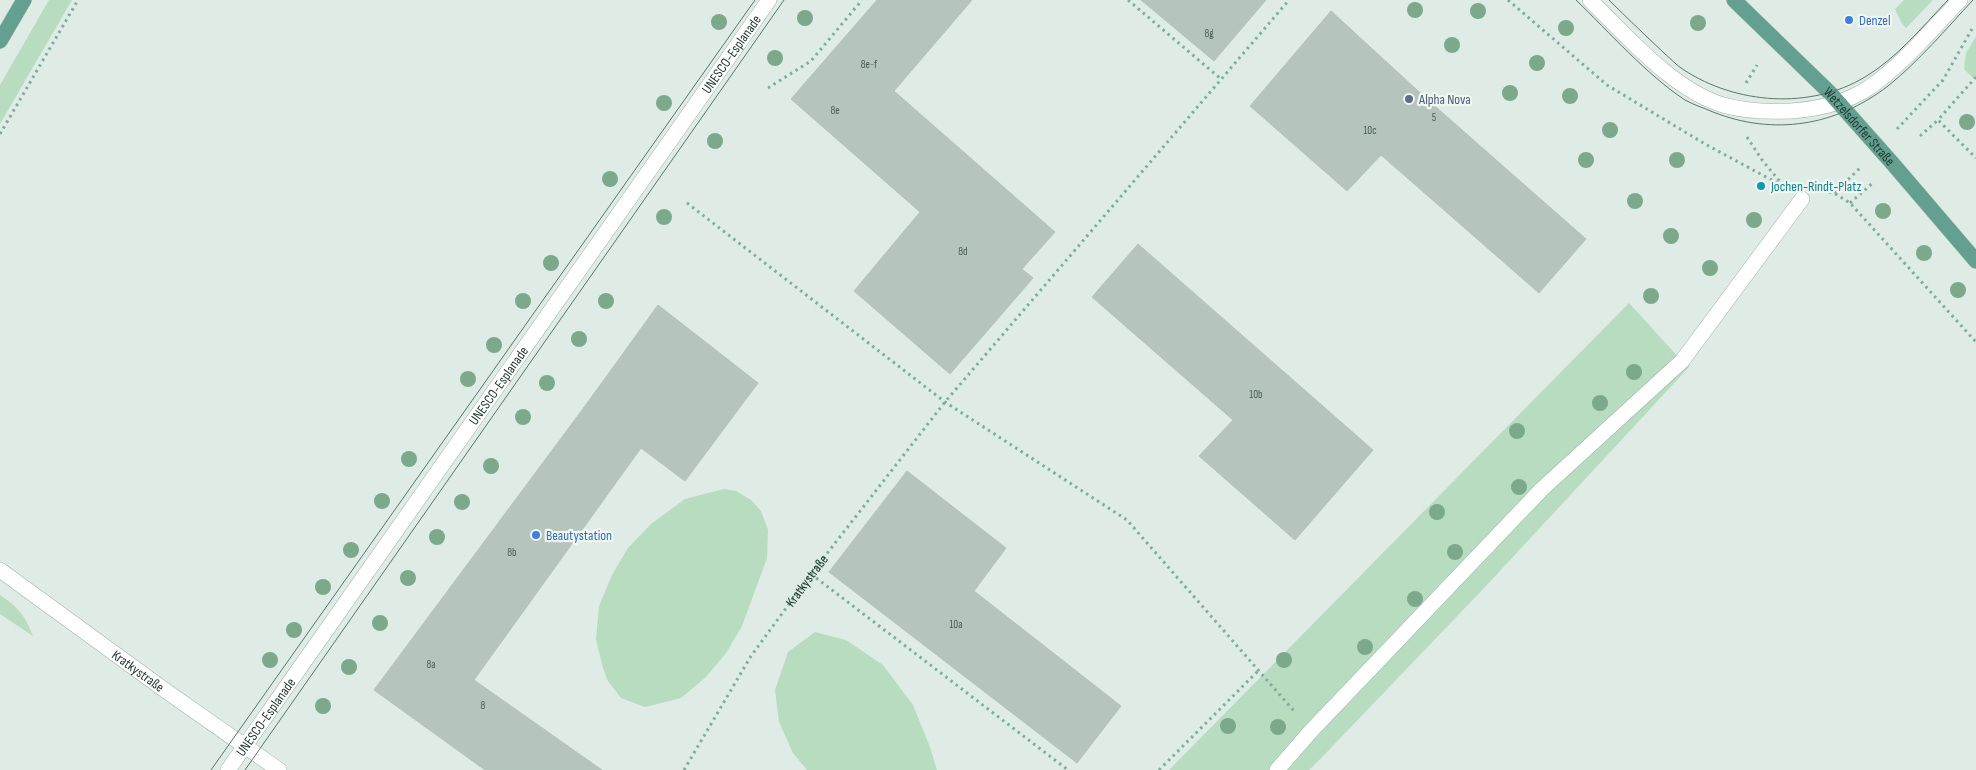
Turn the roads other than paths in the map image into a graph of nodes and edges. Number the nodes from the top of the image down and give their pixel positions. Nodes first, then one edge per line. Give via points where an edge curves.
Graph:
1 (24, 0) edge
2 (769, 0) edge
3 (1590, 0) edge
4 (1734, 0) edge
5 (1960, 0) edge
6 (0, 41) edge
7 (1839, 104) junction
8 (1802, 199) road end
9 (1976, 260) edge
10 (0, 570) edge
11 (245, 746) junction
12 (228, 770) edge
13 (279, 770) edge
14 (1277, 770) edge

1 - 6 main road
2 - 11 street, UNESCO-Esplanade
3 - 7 street via 1664,72 1723,105 1781,112
4 - 7 main road, Wetzelsdorfer Straße
5 - 7 street via 1881,78
7 - 9 main road, Wetzelsdorfer Straße
8 - 14 street via 1682,361 1542,489 1310,731
10 - 11 street, Kratkystraße
11 - 12 street, UNESCO-Esplanade
11 - 13 street, Kratkystraße

